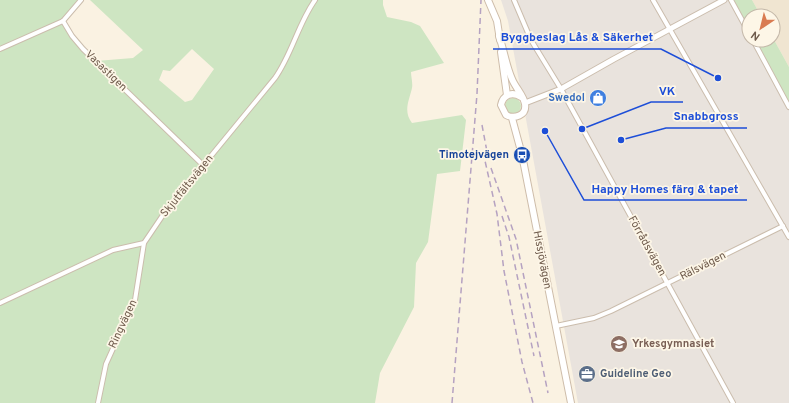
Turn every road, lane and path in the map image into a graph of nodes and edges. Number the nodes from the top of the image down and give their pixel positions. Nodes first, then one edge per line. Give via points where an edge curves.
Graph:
1 (81, 0) edge
2 (316, 0) edge
3 (488, 0) edge
4 (514, 0) edge
5 (653, 0) edge
6 (724, 0) edge
7 (731, 0) edge
8 (741, 18) edge
9 (63, 21) junction
10 (670, 29) junction
11 (499, 36) junction
12 (757, 48) edge
13 (0, 49) edge
14 (561, 90) junction
15 (507, 95) junction
16 (521, 96) junction
17 (525, 103) junction
18 (789, 107) edge
19 (512, 118) junction
20 (204, 166) junction
21 (783, 226) junction
22 (789, 237) edge
23 (144, 243) junction
24 (667, 284) junction
25 (0, 303) edge
26 (556, 326) junction
27 (98, 403) edge
28 (571, 403) edge
29 (733, 403) edge

1 - 9 street
2 - 20 street, Skjutfältsvägen via 305,16 281,70
3 - 11 main road via 497,21
4 - 14 street, Förrådsvägen via 519,17 531,40
5 - 10 street
6 - 10 street
7 - 8 street
9 - 13 street
9 - 20 street, Vasastigen via 83,49
10 - 14 street
10 - 21 street
11 - 15 main road
11 - 16 main road via 509,72
12 - 18 street
14 - 17 street
14 - 24 street, Förrådsvägen
15 - 16 main road
15 - 19 main road via 502,101 502,109
16 - 17 main road
17 - 19 main road via 522,114
19 - 26 main road, Hissjövägen
20 - 23 street, Skjutfältsvägen via 165,212
21 - 22 street
21 - 24 street, Rälsvägen
23 - 25 street via 113,250
23 - 27 street, Ringvägen via 136,300 106,364
24 - 26 street, Rälsvägen via 594,318
24 - 29 street, Förrådsvägen
26 - 28 main road, Hissjövägen

